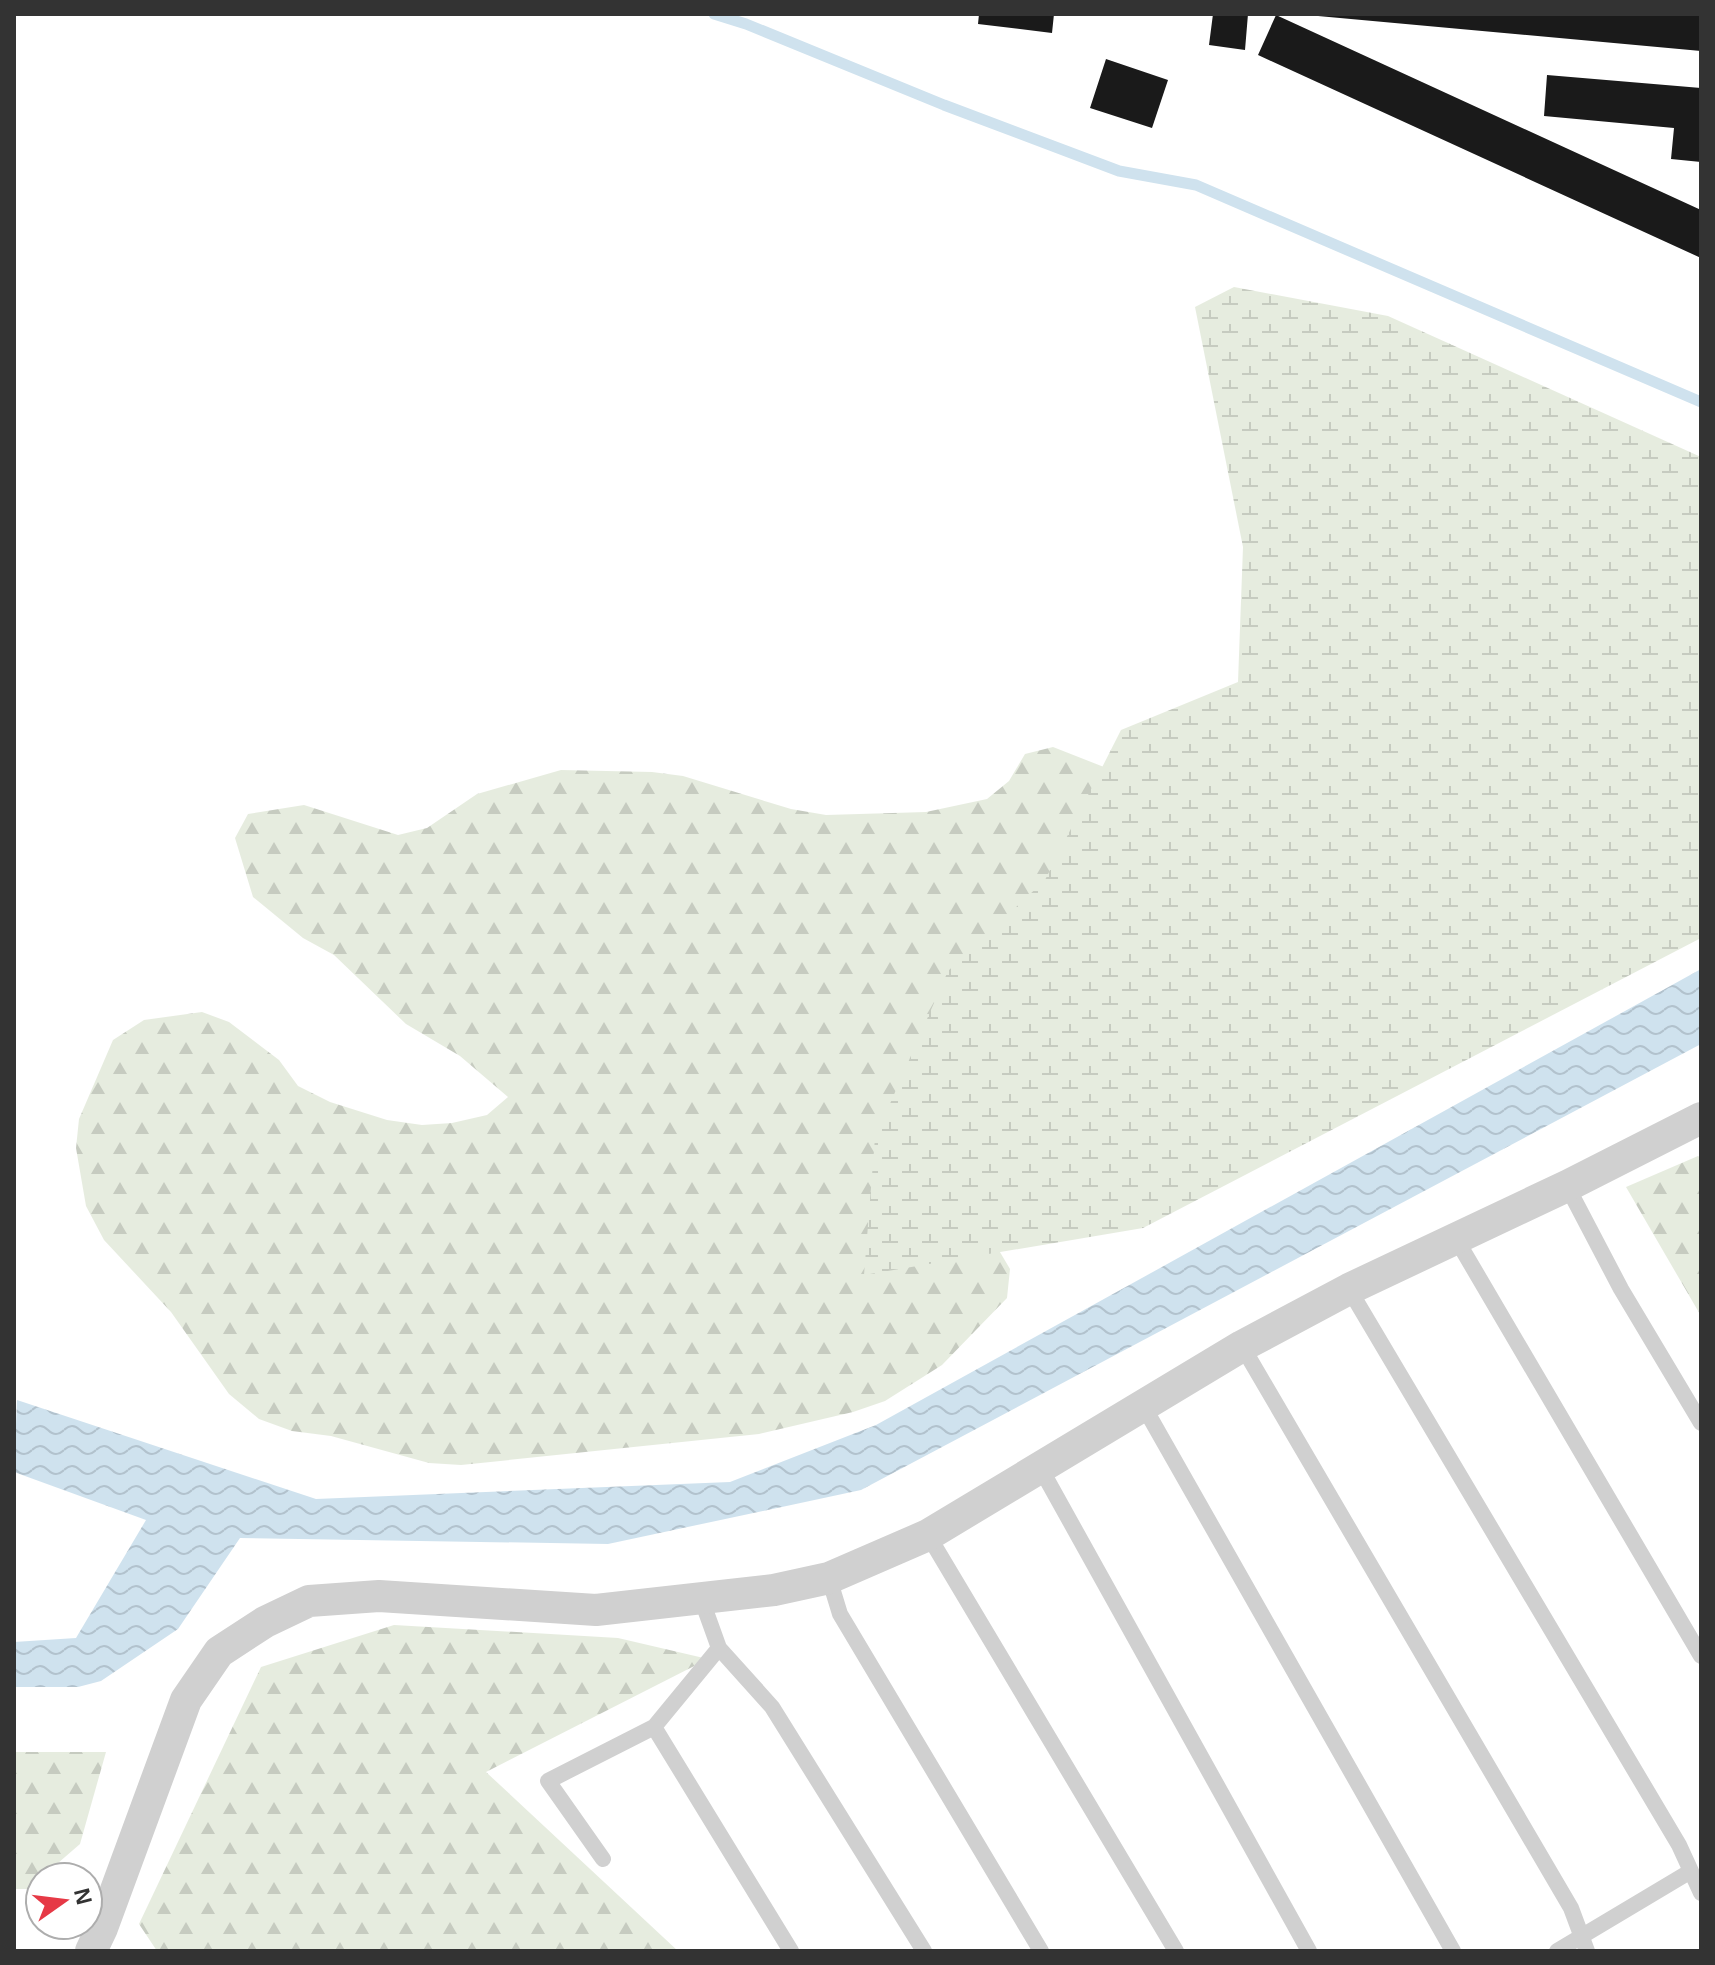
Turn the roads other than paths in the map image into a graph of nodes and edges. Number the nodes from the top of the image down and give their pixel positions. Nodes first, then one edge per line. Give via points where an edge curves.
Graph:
1 (1701, 1118) edge
2 (1567, 1186) junction
3 (1455, 1237) junction
4 (1349, 1289) junction
5 (1242, 1346) junction
6 (1144, 1407) junction
7 (1701, 1423) edge
8 (1041, 1469) junction
9 (928, 1535) junction
10 (829, 1578) junction
11 (701, 1598) junction
12 (719, 1648) junction
13 (1701, 1656) edge
14 (654, 1727) junction
15 (603, 1859) dead end
16 (1691, 1871) junction
17 (1701, 1893) edge
18 (1585, 1944) edge
19 (91, 1951) edge
20 (791, 1951) edge
21 (924, 1951) edge
22 (1041, 1951) edge
23 (1176, 1951) edge
24 (1309, 1951) edge
25 (1453, 1951) edge
26 (1557, 1951) edge

1 - 2 street
2 - 3 street
2 - 7 lane
3 - 4 street
3 - 13 lane
4 - 5 street
4 - 16 lane
5 - 6 street
5 - 18 lane via 1571,1908
6 - 8 street
6 - 25 lane
8 - 9 street
8 - 24 lane
9 - 10 street
9 - 23 lane
10 - 11 street
10 - 22 lane via 840,1614
11 - 12 lane
11 - 19 street via 596,1610 379,1596 309,1601 265,1622 219,1652 186,1700
12 - 14 lane
12 - 21 lane via 772,1707
14 - 15 lane via 548,1781
14 - 20 lane
16 - 17 lane
16 - 18 lane
18 - 26 lane

